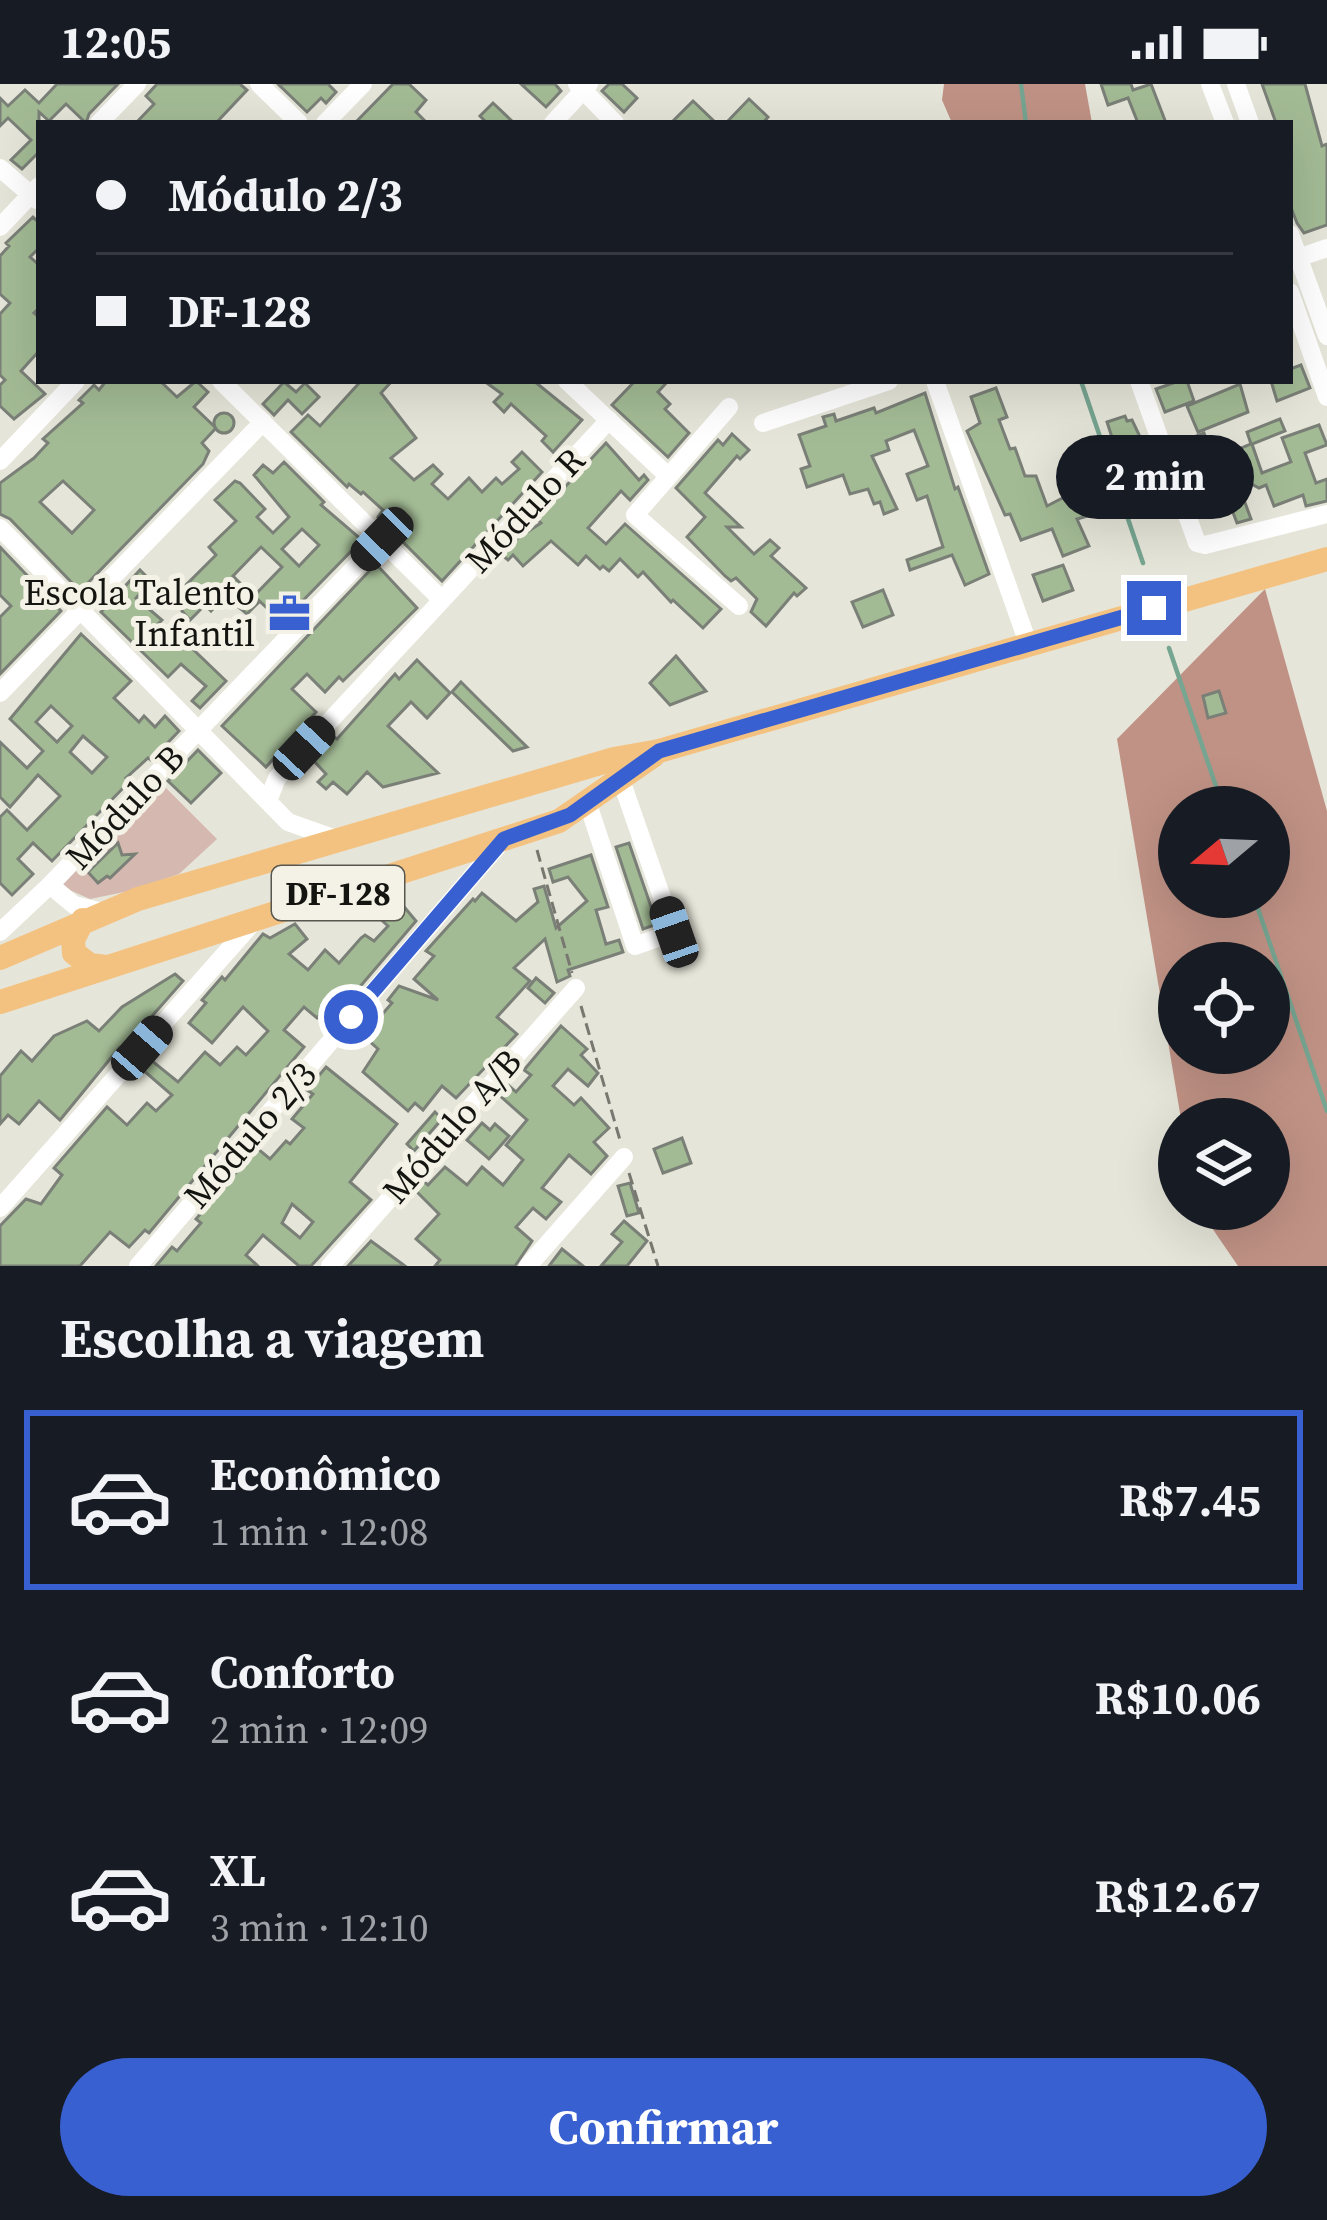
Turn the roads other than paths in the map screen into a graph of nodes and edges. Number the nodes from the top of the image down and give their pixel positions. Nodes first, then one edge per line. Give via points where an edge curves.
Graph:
1 (136, 84) edge
2 (259, 84) edge
3 (363, 84) edge
4 (1210, 84) edge
5 (1236, 84) edge
6 (583, 86) edge
7 (1248, 118) edge
8 (102, 120) edge
9 (296, 120) edge
10 (328, 120) edge
11 (555, 120) edge
12 (612, 120) edge
13 (1224, 120) edge
14 (0, 168) edge
15 (36, 194) edge
16 (0, 226) edge
17 (1327, 248) edge
18 (1294, 259) edge
19 (1293, 301) edge
20 (1327, 336) edge
21 (73, 384) edge
22 (224, 384) edge
23 (570, 384) edge
24 (880, 384) edge
25 (936, 384) edge
26 (1140, 384) edge
27 (1327, 397) edge
28 (729, 407) dead end
29 (609, 420) junction
30 (263, 422) junction
31 (763, 424) dead end
32 (0, 460) edge
33 (668, 476) junction
34 (1327, 514) edge
35 (0, 528) edge
36 (382, 539) junction
37 (1327, 559) edge
38 (442, 600) junction
39 (740, 606) dead end
40 (82, 608) junction
41 (1029, 646) junction
42 (0, 693) edge
43 (199, 728) junction
44 (659, 751) junction
45 (622, 780) junction
46 (494, 795) junction
47 (268, 801) junction
48 (588, 804) junction
49 (288, 822) junction
50 (504, 839) junction
51 (339, 840) junction
52 (267, 861) junction
53 (50, 886) junction
54 (93, 916) junction
55 (255, 920) junction
56 (0, 932) edge
57 (0, 958) edge
58 (106, 967) junction
59 (576, 988) road end
60 (33, 992) junction
61 (0, 1002) edge
62 (0, 1013) edge
63 (624, 1156) road end
64 (0, 1208) edge
65 (138, 1266) edge
66 (330, 1266) edge
67 (528, 1266) edge

1 - 8 street
2 - 9 street
3 - 10 street
4 - 13 street
5 - 7 street
6 - 11 street
6 - 12 street
14 - 15 street
15 - 16 street
17 - 18 street
18 - 20 street
19 - 27 street
21 - 32 street
22 - 30 street
23 - 29 street
24 - 31 street
25 - 41 street
26 - 34 street via 1197,543
28 - 33 street
29 - 33 street
29 - 38 street, Módulo R
30 - 36 street
30 - 40 street
33 - 39 street via 635,515
35 - 40 street
36 - 38 street
36 - 43 street, Módulo B
37 - 41 main road, DF-128 / DF-128
38 - 47 street, Módulo R via 277,778
40 - 42 street
40 - 43 street
41 - 44 main road, DF-128 / DF-128
43 - 47 street
43 - 53 street, Módulo B
44 - 45 main road, DF-128 / DF-128
44 - 46 main road, DF-128 / DF-128
45 - 48 main road, DF-128 / DF-128
45 - 48 street via 674,932 635,946
46 - 50 main road via 516,818
46 - 51 main road, DF-128 / DF-128
47 - 49 street
48 - 50 main road, DF-128 / DF-128
49 - 51 street
49 - 52 street
50 - 55 main road, DF-128 / DF-128
50 - 65 street, Módulo 2/3
51 - 52 main road, DF-128 / DF-128
52 - 54 main road, DF-128 / DF-128
53 - 54 street
53 - 56 street, Módulo B
54 - 57 main road, DF-128 / DF-128
54 - 58 main road via 73,940 74,953
55 - 58 main road, DF-128 / DF-128
55 - 64 street
58 - 60 main road, DF-128 / DF-128
59 - 66 street, Módulo A/B
60 - 61 main road, DF-128 / DF-128
60 - 62 street
63 - 67 street

